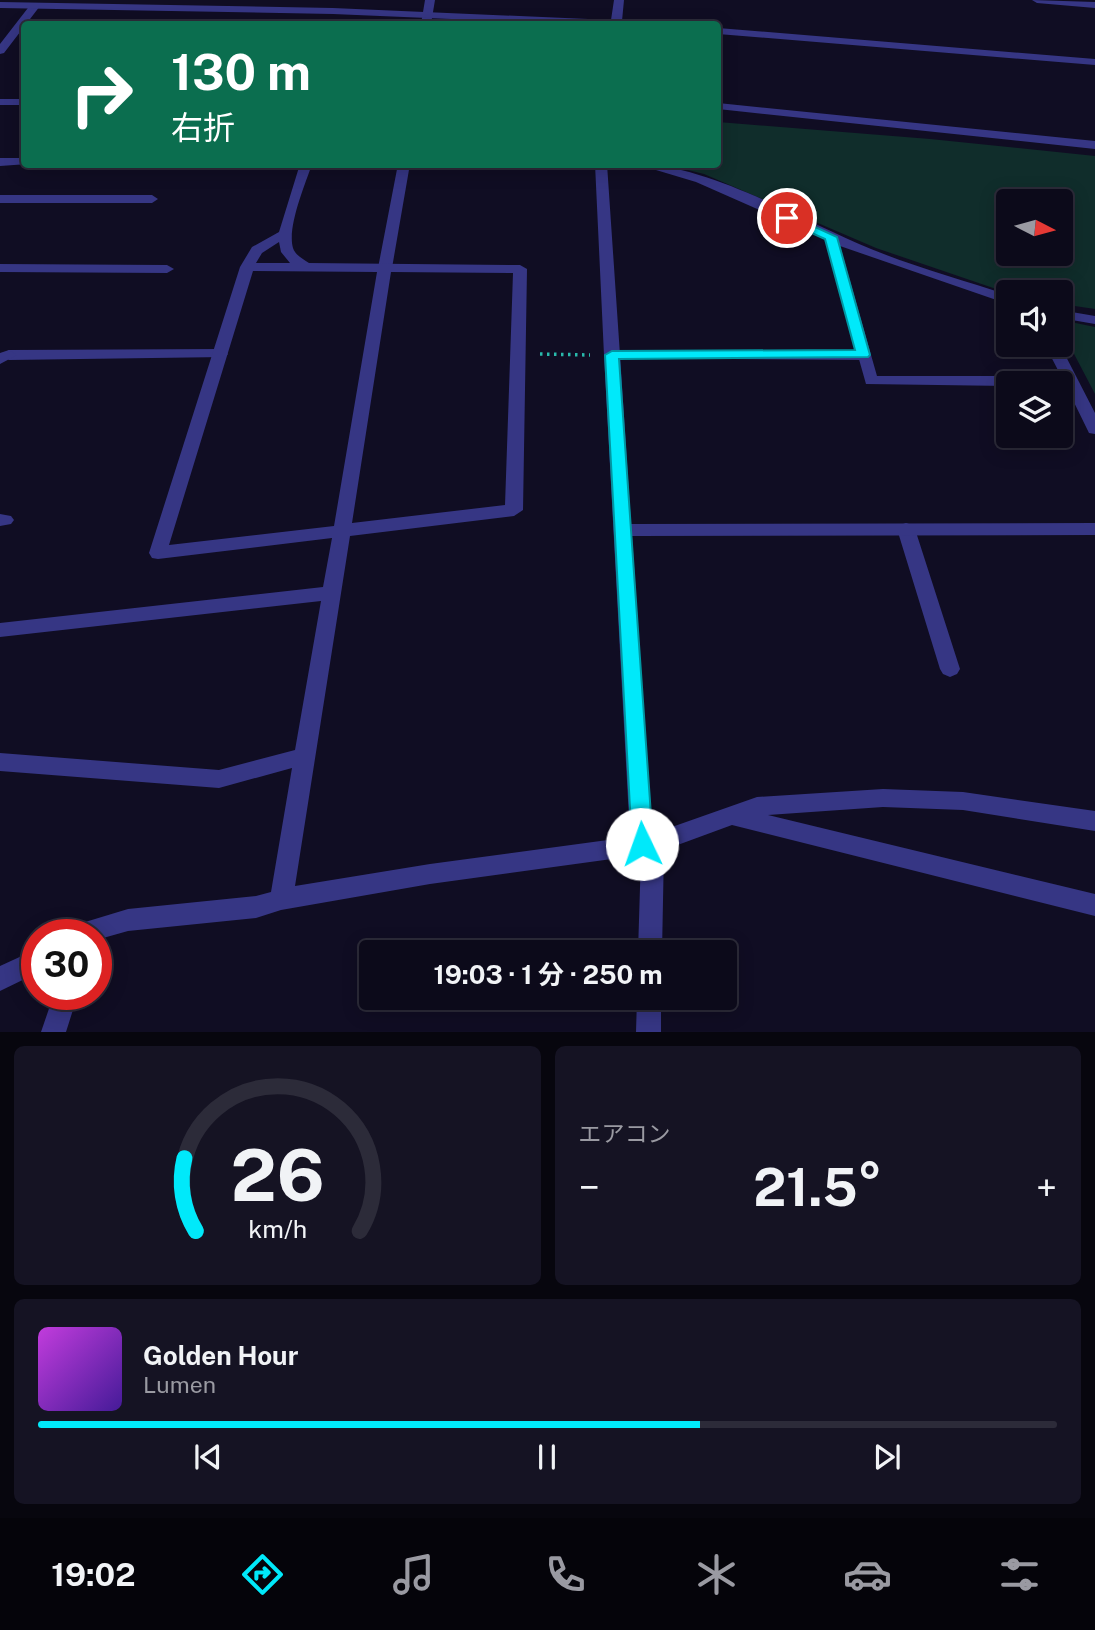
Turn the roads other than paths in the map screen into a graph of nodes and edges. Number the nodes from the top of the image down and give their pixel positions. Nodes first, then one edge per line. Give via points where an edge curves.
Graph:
1 (430, 0) edge
2 (619, 0) edge
3 (1037, 0) edge
4 (38, 4) edge
5 (0, 5) edge
6 (1095, 5) edge
7 (426, 20) edge
8 (24, 21) edge
9 (474, 21) edge
10 (616, 21) edge
11 (21, 25) edge
12 (721, 31) edge
13 (0, 51) edge
14 (1095, 62) edge
15 (0, 102) edge
16 (21, 102) edge
17 (721, 106) edge
18 (1095, 145) edge
19 (0, 162) edge
20 (21, 162) edge
21 (305, 168) edge
22 (403, 168) edge
23 (601, 168) edge
24 (657, 168) edge
25 (0, 199) edge
26 (152, 199) dead end
27 (286, 234) junction
28 (831, 237) junction
29 (247, 267) junction
30 (0, 268) edge
31 (307, 268) junction
32 (385, 268) junction
33 (167, 269) dead end
34 (996, 296) edge
35 (1073, 316) edge
36 (1095, 320) edge
37 (220, 354) junction
38 (612, 355) junction
39 (863, 355) junction
40 (5, 357) edge
41 (996, 381) edge
42 (1073, 383) edge
43 (1095, 429) edge
44 (906, 529) junction
45 (1095, 529) edge
46 (624, 530) junction
47 (341, 531) junction
48 (331, 593) junction
49 (0, 630) edge
50 (950, 669) dead end
51 (304, 757) junction
52 (0, 762) edge
53 (729, 814) junction
54 (1095, 821) edge
55 (648, 844) junction
56 (281, 899) junction
57 (1095, 905) edge
58 (112, 924) edge
59 (650, 940) edge
60 (21, 968) edge
61 (0, 979) edge
62 (60, 1010) edge
63 (649, 1010) edge
64 (53, 1031) edge
65 (648, 1031) edge

1 - 7 street
2 - 10 street
3 - 6 street
4 - 5 street
4 - 7 street
4 - 8 street
7 - 9 street
11 - 13 street
12 - 14 street
15 - 16 street
17 - 18 street
19 - 20 street
21 - 27 street
22 - 32 street
23 - 38 street
24 - 28 street via 700,179
25 - 26 street
27 - 29 street via 251,254
27 - 31 street via 286,249
28 - 34 street
28 - 39 street
29 - 31 street
29 - 37 street
30 - 33 street
31 - 32 street
32 - 47 street
32 - 47 street via 520,269 514,510
35 - 36 street
37 - 40 street
37 - 47 street via 158,553
38 - 39 street
38 - 46 street
39 - 41 street via 871,381
42 - 43 street
44 - 45 street
44 - 46 street
44 - 50 street
46 - 55 street
47 - 48 street
48 - 49 street
48 - 51 street
51 - 52 street via 219,779
51 - 56 street
53 - 54 street via 757,806 883,798 963,801
53 - 55 street
53 - 57 street
55 - 56 street
55 - 59 street
56 - 58 street via 256,907
60 - 61 street
62 - 64 street
63 - 65 street

